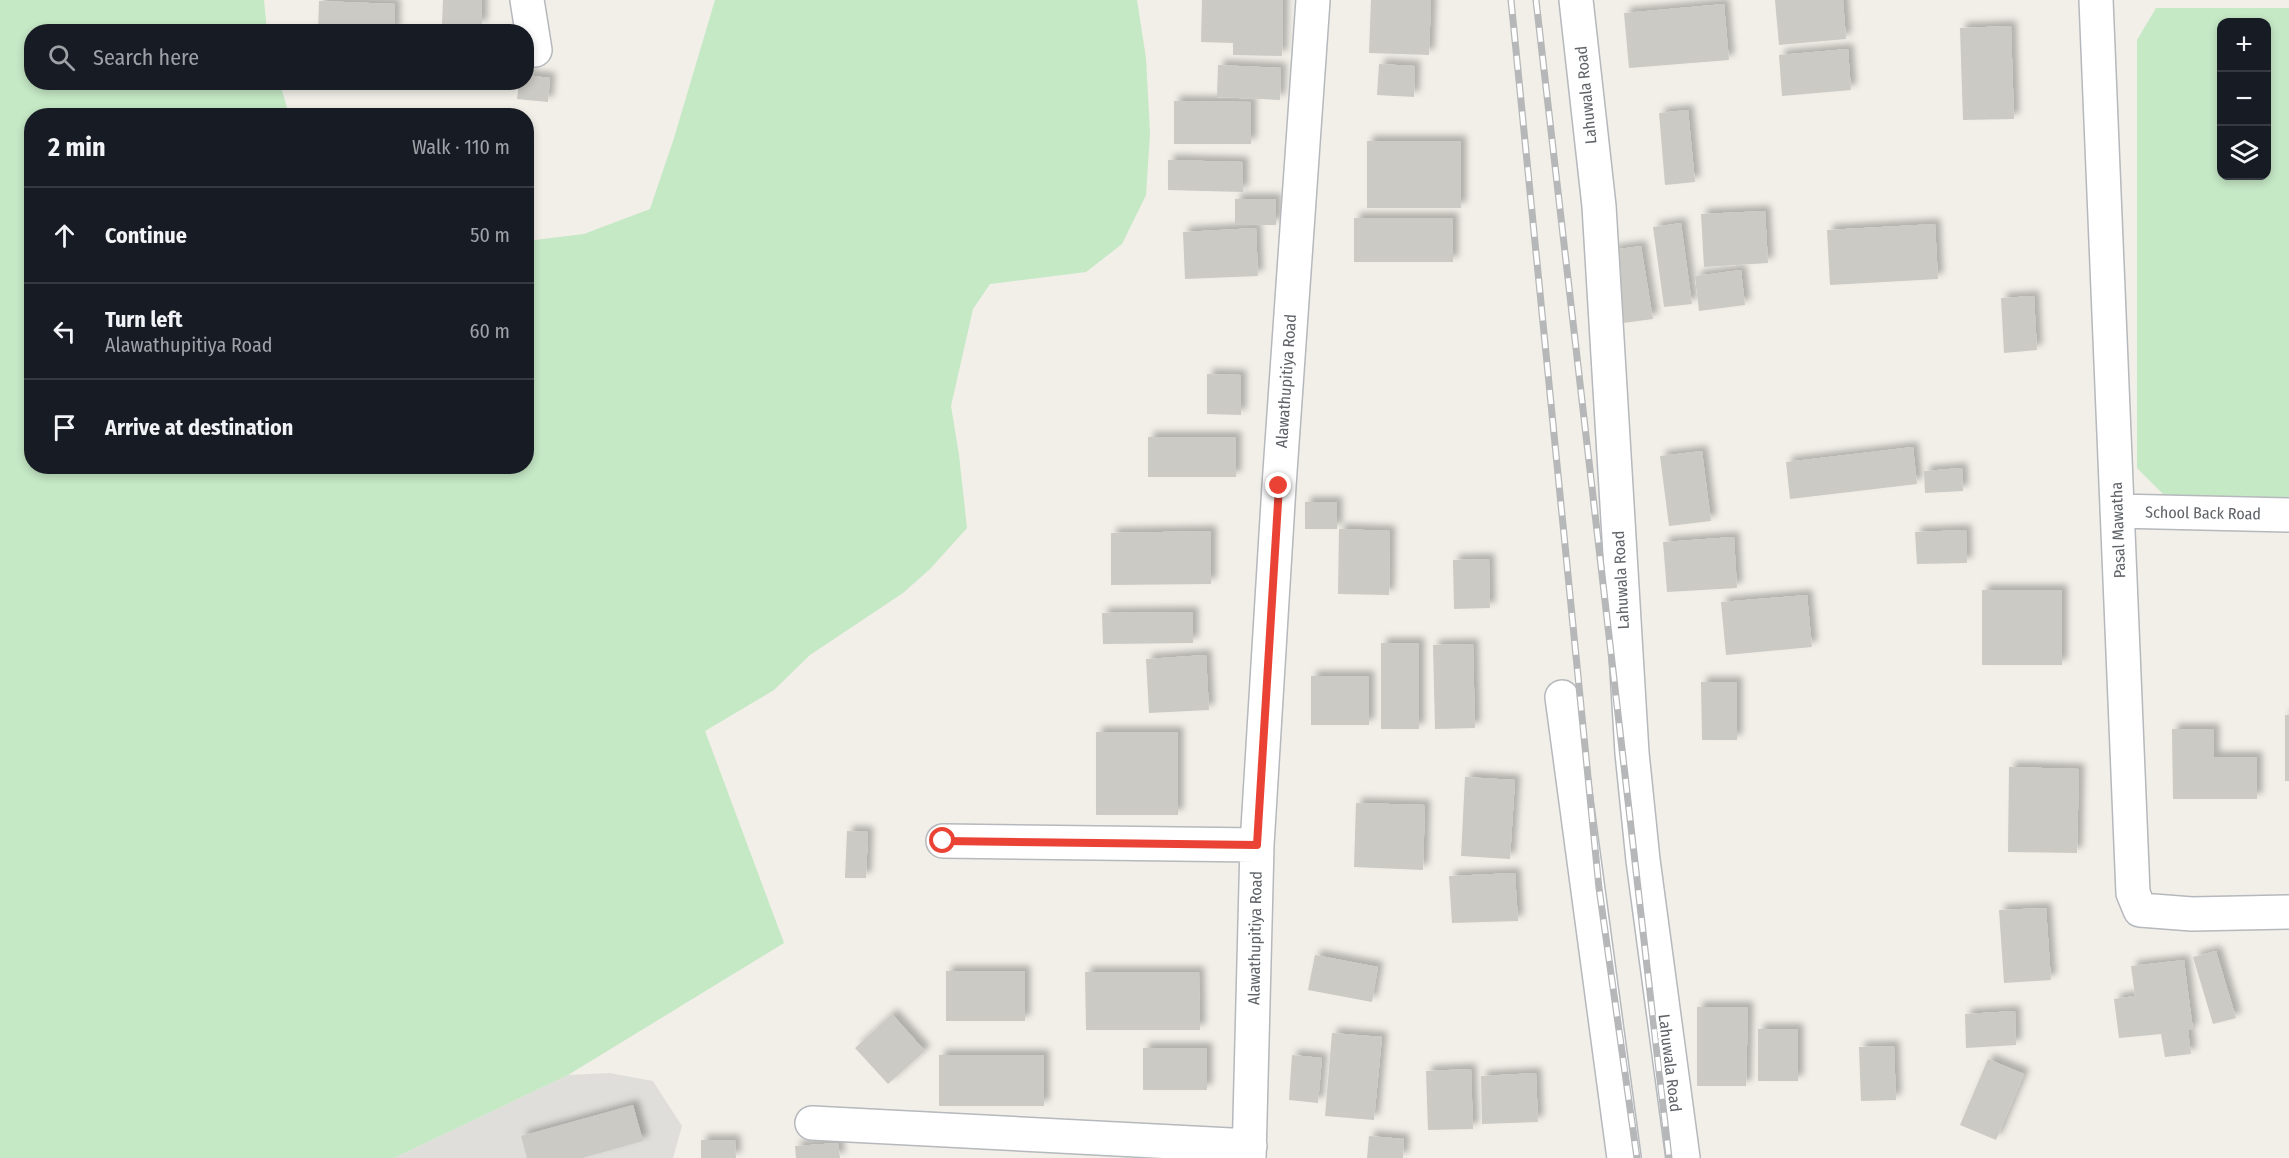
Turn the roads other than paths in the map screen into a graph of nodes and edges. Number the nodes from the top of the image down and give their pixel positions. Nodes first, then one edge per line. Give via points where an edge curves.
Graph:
1 (526, 0) edge
2 (1313, 0) edge
3 (1576, 0) edge
4 (2096, 0) edge
5 (530, 24) edge
6 (534, 44) edge
7 (535, 50) dead end
8 (2117, 511) junction
9 (2289, 515) edge
10 (1562, 698) dead end
11 (943, 841) dead end
12 (1257, 845) junction
13 (2289, 912) edge
14 (812, 1123) dead end
15 (1249, 1152) edge
16 (1624, 1158) edge
17 (1683, 1158) edge

1 - 5 street
2 - 12 street, Alawathupitiya Road
3 - 17 street, Lahuwala Road via 1599,206 1632,753
4 - 8 street, Pasal Mawatha
6 - 7 street
8 - 9 street, School Back Road
8 - 13 street, Pasal Mawatha via 2133,893 2140,910 2192,914
10 - 16 street
11 - 12 street
12 - 15 street, Alawathupitiya Road
14 - 15 street

